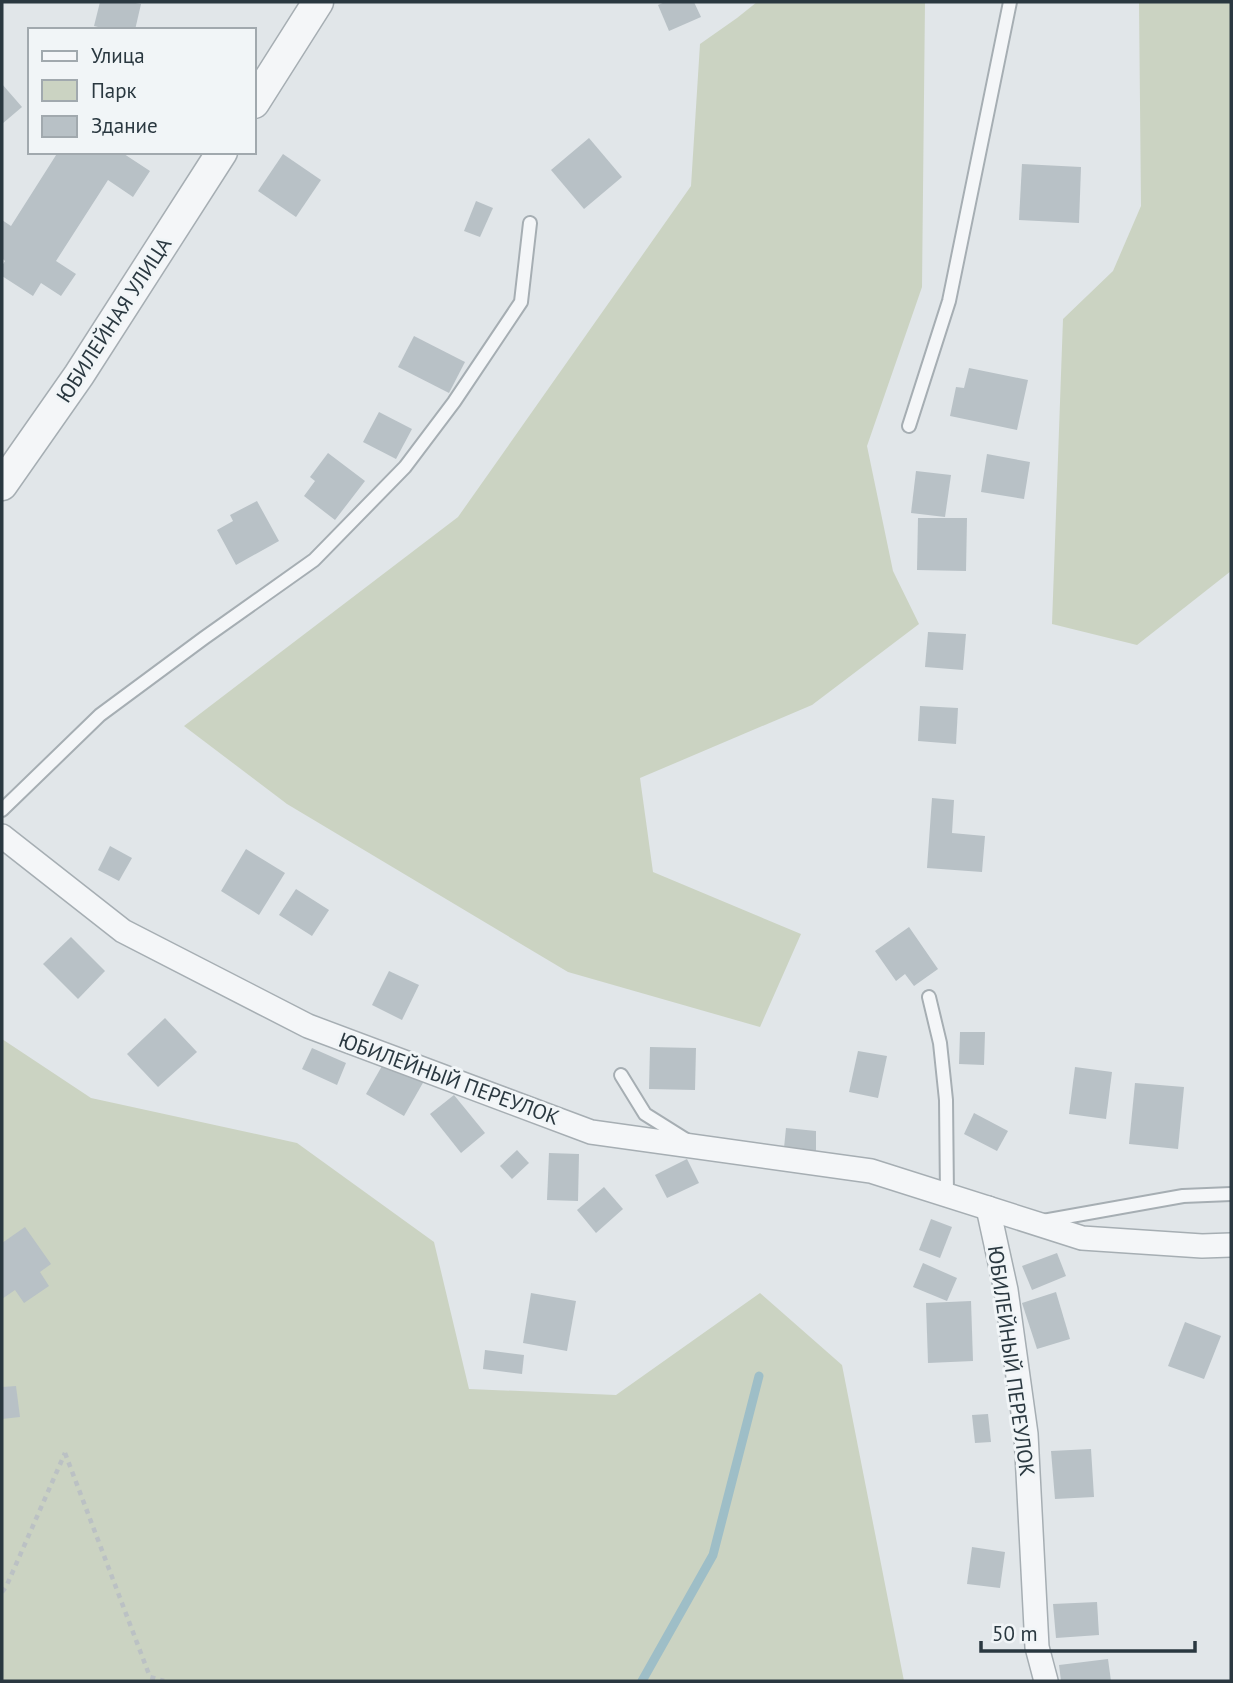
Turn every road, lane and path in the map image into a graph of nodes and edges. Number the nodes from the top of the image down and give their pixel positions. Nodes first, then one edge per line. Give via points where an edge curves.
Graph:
1 (318, 2) edge
2 (1010, 2) edge
3 (256, 100) edge
4 (221, 154) edge
5 (530, 223) dead end
6 (909, 426) dead end
7 (2, 485) edge
8 (2, 810) edge
9 (2, 836) edge
10 (929, 997) dead end
11 (621, 1074) dead end
12 (698, 1147) junction
13 (1231, 1194) edge
14 (947, 1195) junction
15 (988, 1208) junction
16 (1032, 1223) junction
17 (1231, 1245) edge
18 (2, 1592) edge
19 (164, 1681) edge
20 (1046, 1681) edge

1 - 3 street
2 - 6 lane via 949,301
4 - 7 street, ЮБИЛЕЙНАЯ УЛИЦА via 79,375
5 - 8 lane via 521,303 405,467 314,560 100,715
9 - 12 street, ЮБИЛЕЙНЫЙ ПЕРЕУЛОК via 123,931 308,1026 591,1132
10 - 14 lane via 946,1100
11 - 12 lane via 645,1114
12 - 14 street, ЮБИЛЕЙНЫЙ ПЕРЕУЛОК via 871,1171
13 - 16 lane, ЮБИЛЕЙНЫЙ ПЕРЕУЛОК via 1183,1196
14 - 15 street, ЮБИЛЕЙНЫЙ ПЕРЕУЛОК
15 - 16 street, ЮБИЛЕЙНЫЙ ПЕРЕУЛОК
15 - 20 street, ЮБИЛЕЙНЫЙ ПЕРЕУЛОК via 1006,1290 1026,1434 1037,1647
16 - 17 street, ЮБИЛЕЙНЫЙ ПЕРЕУЛОК via 1083,1238
18 - 19 path via 65,1453 150,1677

